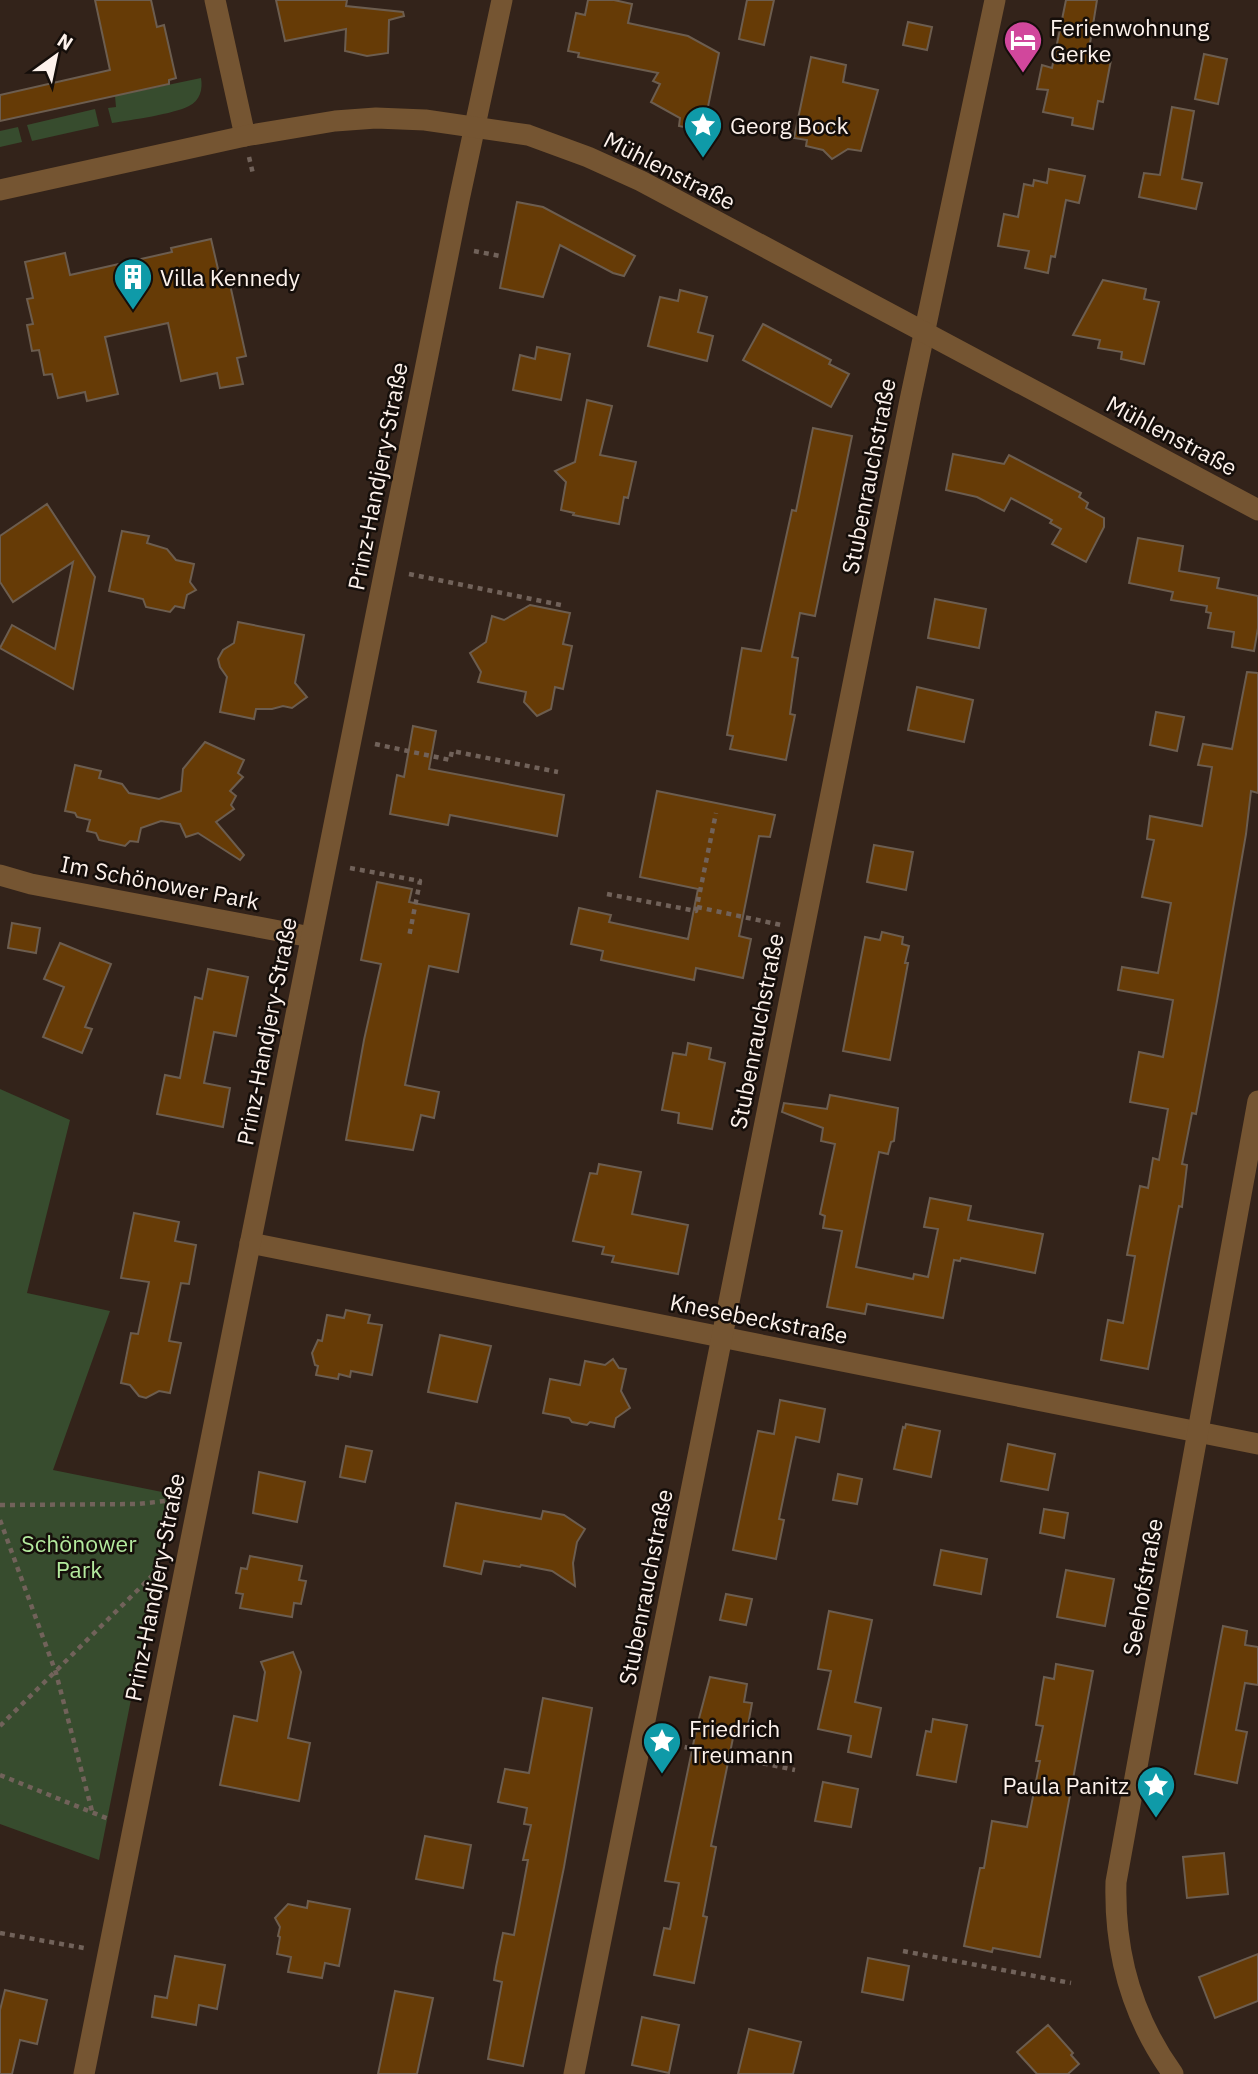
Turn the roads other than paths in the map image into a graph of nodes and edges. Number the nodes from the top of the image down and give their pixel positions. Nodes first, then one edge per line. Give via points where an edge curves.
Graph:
1 (215, 0) edge
2 (502, 0) edge
3 (995, 0) edge
4 (476, 126) junction
5 (247, 146) junction
6 (0, 190) edge
7 (924, 333) junction
8 (1258, 510) edge
9 (0, 876) edge
10 (311, 937) junction
11 (1258, 1101) edge
12 (250, 1243) junction
13 (722, 1337) junction
14 (1197, 1432) junction
15 (1258, 1444) edge
16 (84, 2074) edge
17 (573, 2074) edge
18 (1173, 2074) edge

1 - 5 street
2 - 4 street, Prinz-Handjery-Straße
3 - 7 street, Stubenrauchstraße
4 - 5 street, Mühlenstraße via 376,118 335,121
4 - 7 street, Mühlenstraße via 528,135 641,181
4 - 10 street, Prinz-Handjery-Straße
5 - 6 street, Mühlenstraße
7 - 8 street, Mühlenstraße
7 - 13 street, Stubenrauchstraße
9 - 10 street, Im Schönower Park
10 - 12 street, Prinz-Handjery-Straße
11 - 14 street, Seehofstraße
12 - 13 street, Knesebeckstraße
12 - 16 street, Prinz-Handjery-Straße
13 - 14 street, Knesebeckstraße
13 - 17 street, Stubenrauchstraße
14 - 15 street, Knesebeckstraße
14 - 18 street, Seehofstraße via 1116,1882 1118,1934 1131,1996 1142,2024

